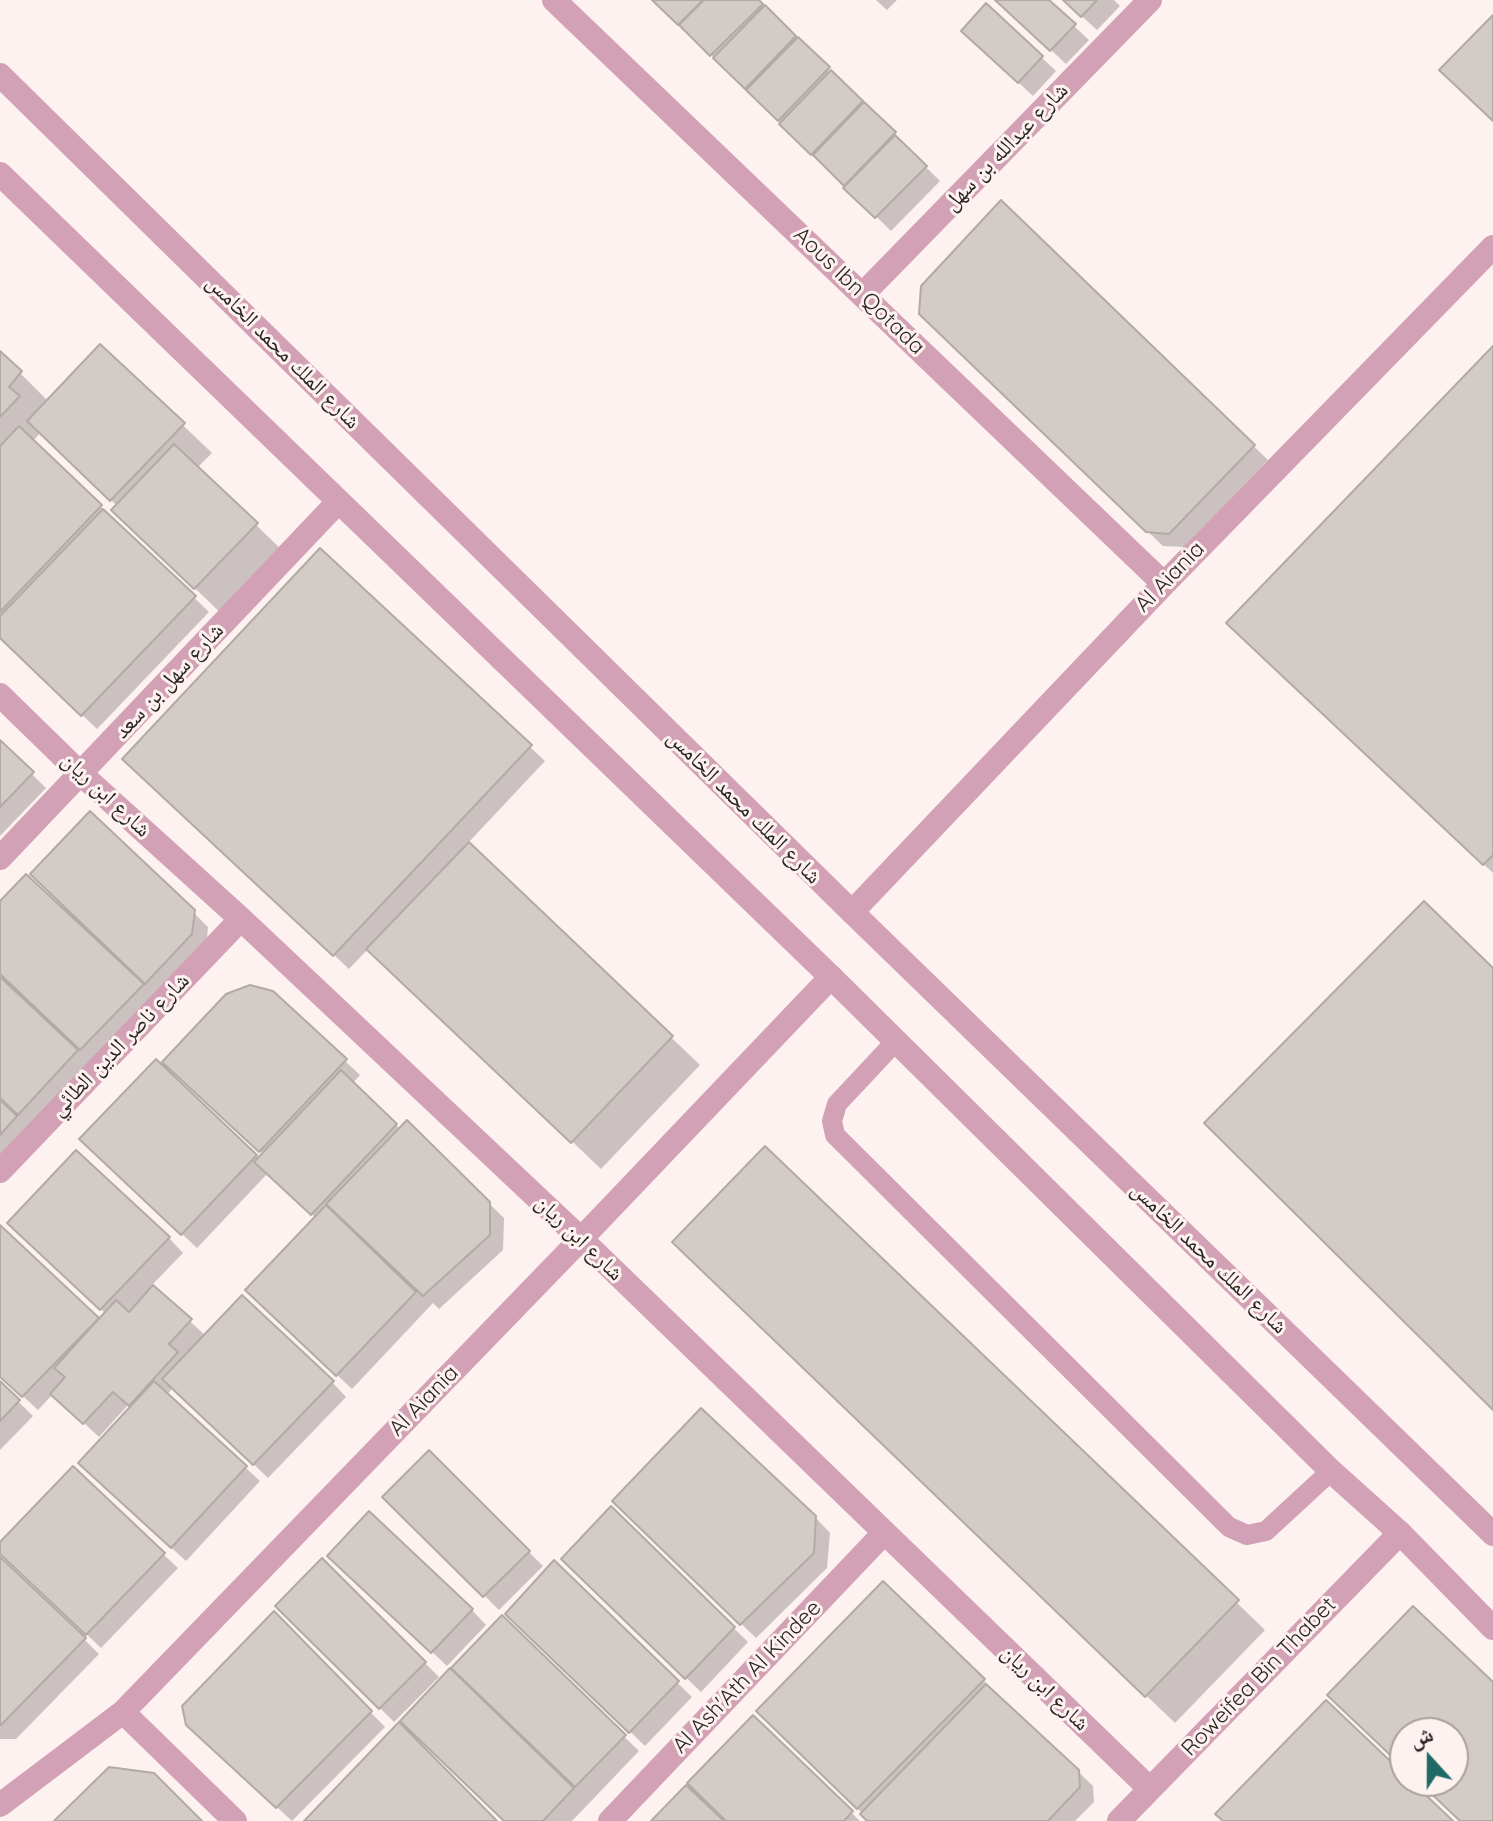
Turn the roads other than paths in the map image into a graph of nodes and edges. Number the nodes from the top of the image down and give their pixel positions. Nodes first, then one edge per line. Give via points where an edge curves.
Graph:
1 (554, 0) edge
2 (1150, 0) edge
3 (6, 85) edge
4 (0, 174) edge
5 (1493, 247) edge
6 (863, 294) junction
7 (338, 502) junction
8 (1164, 584) junction
9 (0, 695) edge
10 (81, 774) junction
11 (0, 858) edge
12 (852, 912) junction
13 (241, 919) junction
14 (831, 977) junction
15 (896, 1041) junction
16 (0, 1171) edge
17 (581, 1239) junction
18 (1331, 1471) junction
19 (884, 1533) junction
20 (1400, 1533) junction
21 (1493, 1534) edge
22 (1493, 1628) edge
23 (123, 1712) junction
24 (1150, 1789) junction
25 (3, 1796) edge
26 (235, 1821) edge
27 (610, 1821) edge
28 (1119, 1821) edge

1 - 6 street, Aous Ibn Qotada
2 - 6 street, شارع عبدالله بن سهل
3 - 12 street, شارع الملك محمد الخامس
4 - 7 street
5 - 8 street, Al Aiania
6 - 8 street, Aous Ibn Qotada
7 - 10 street, شارع سهل بن سعد
7 - 14 street
8 - 12 street, Al Aiania
9 - 10 street, شارع ابن ريان
10 - 11 street, شارع سهل بن سعد
10 - 13 street, شارع ابن ريان
12 - 21 street, شارع الملك محمد الخامس
13 - 16 street, شارع ناصر الدين الطائي
13 - 17 street, شارع ابن ريان
14 - 15 street
14 - 17 street, Al Aiania
15 - 18 street
15 - 18 lane via 837,1104 835,1135 1229,1527 1247,1535 1266,1531
17 - 19 street, شارع ابن ريان
17 - 23 street, Al Aiania
18 - 20 street
19 - 24 street, شارع ابن ريان
19 - 27 street, Al Ash'Ath Al Kindee
20 - 22 street
20 - 24 street, Roweifea Bin Thabet
23 - 25 street, Al Aiania
23 - 26 street
24 - 28 street, Roweifea Bin Thabet

